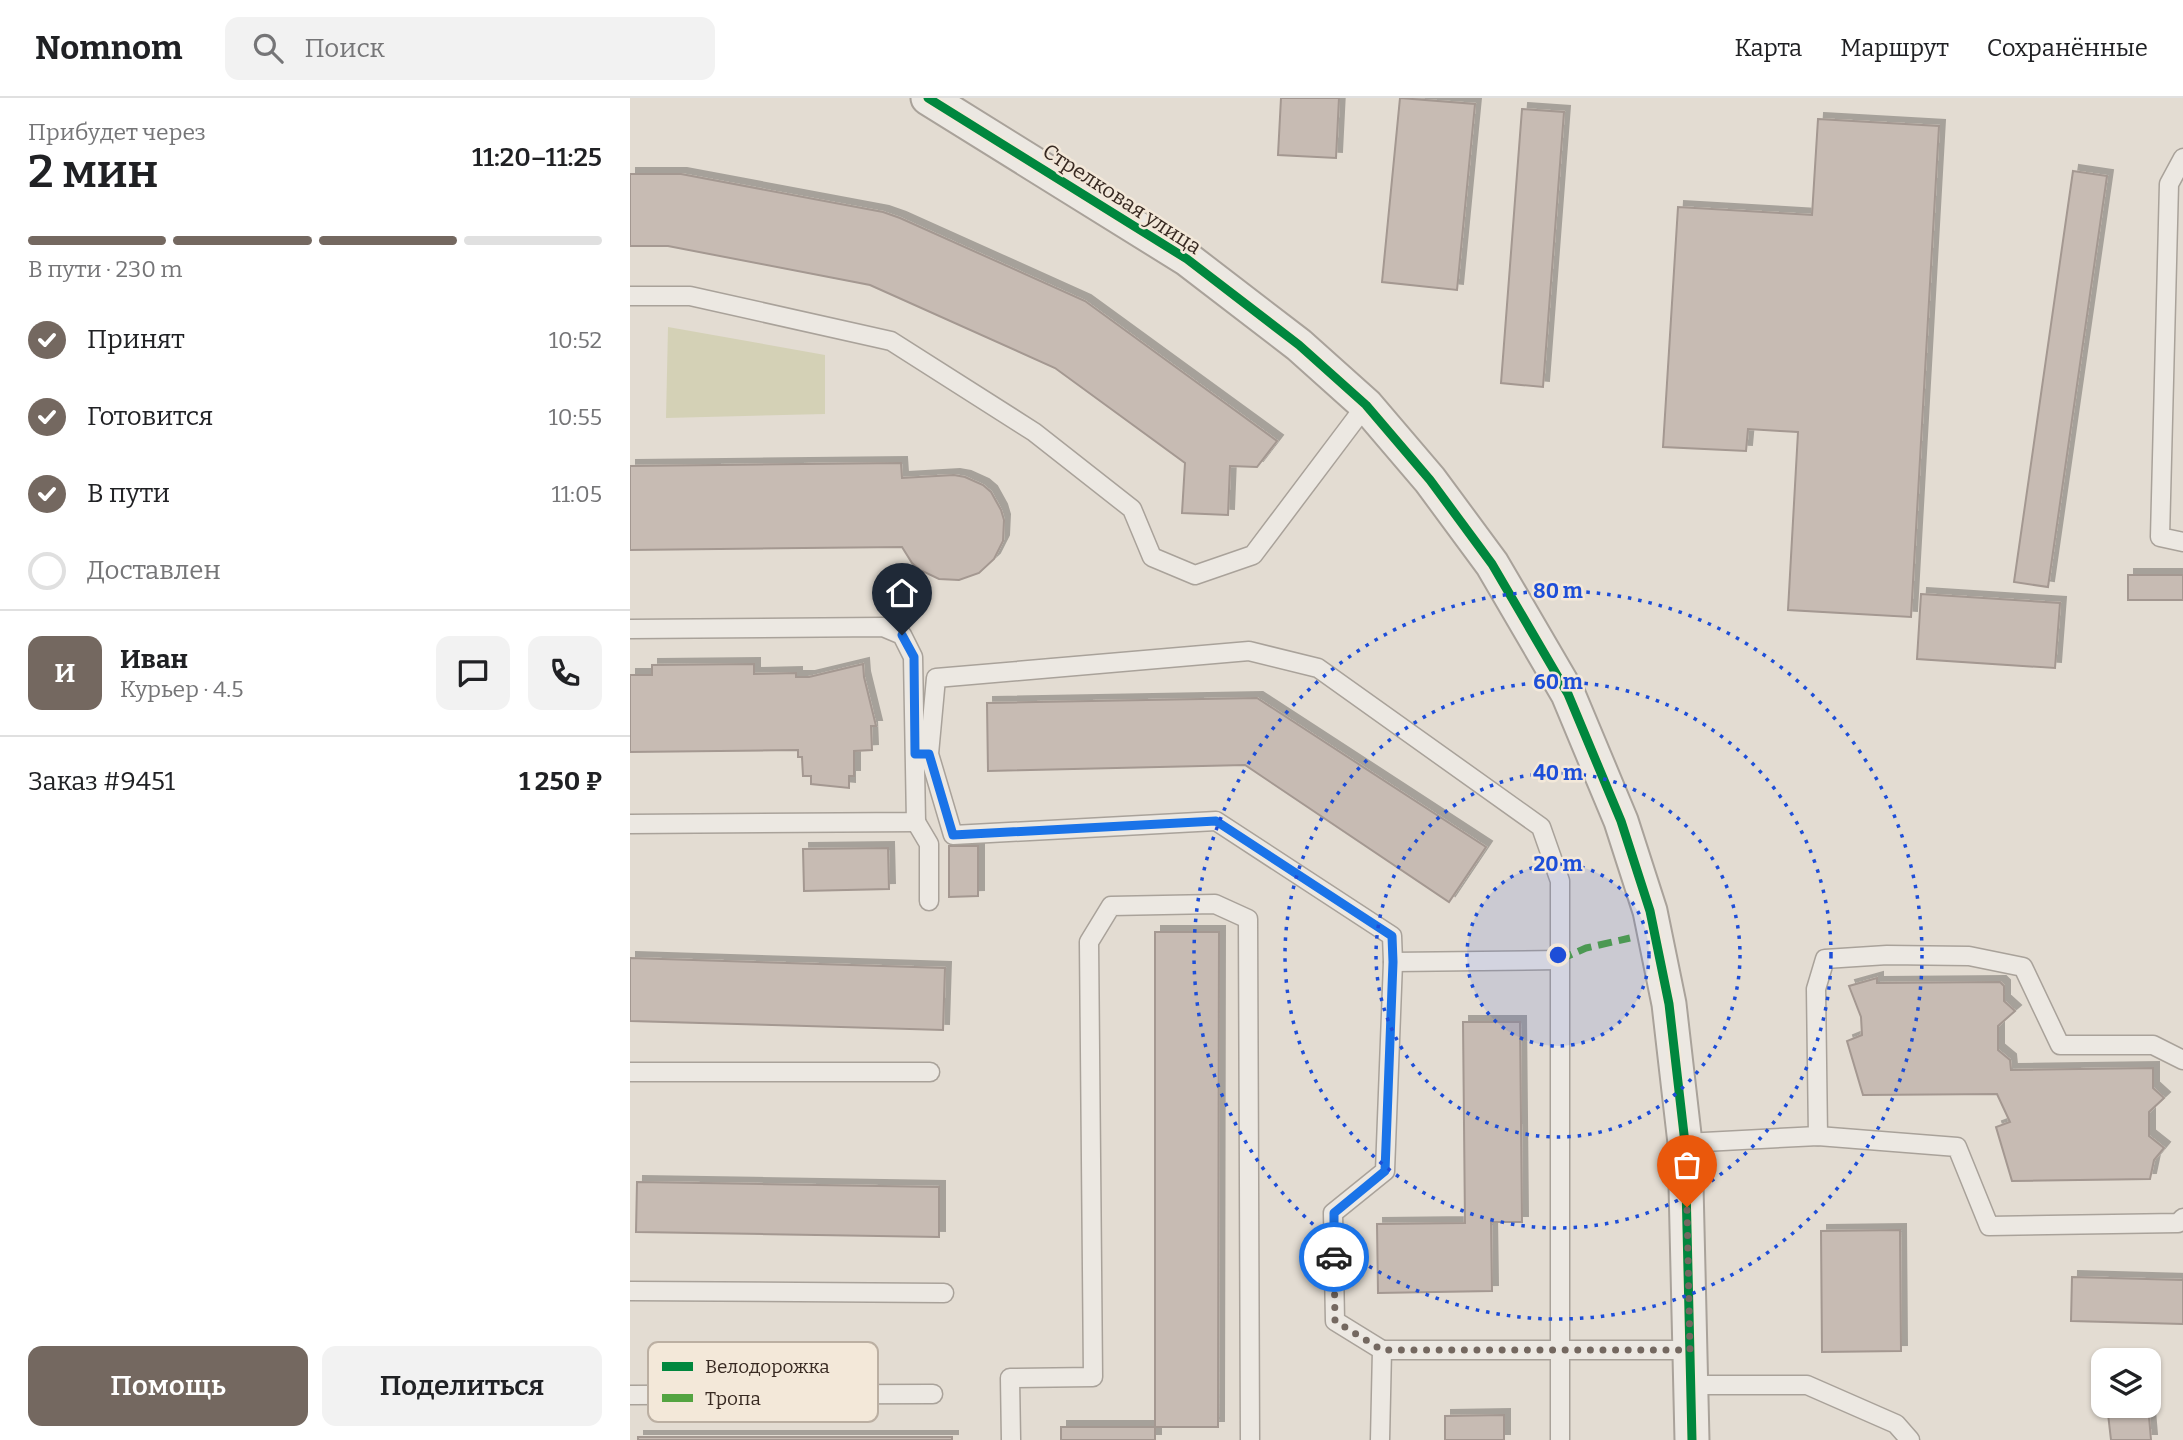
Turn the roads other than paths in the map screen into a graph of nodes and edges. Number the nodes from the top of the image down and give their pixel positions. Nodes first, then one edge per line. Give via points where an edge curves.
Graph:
1 (928, 98) edge
2 (959, 108) edge
3 (2183, 158) edge
4 (630, 296) edge
5 (1366, 405) junction
6 (2183, 542) edge
7 (630, 629) edge
8 (922, 754) junction
9 (916, 822) junction
10 (630, 824) edge
11 (929, 901) dead end
12 (1559, 960) junction
13 (1393, 962) junction
14 (2183, 1060) edge
15 (630, 1072) edge
16 (930, 1072) dead end
17 (1818, 1136) junction
18 (1685, 1143) junction
19 (2183, 1218) edge
20 (630, 1290) edge
21 (944, 1293) dead end
22 (1559, 1349) junction
23 (1382, 1350) junction
24 (1690, 1350) junction
25 (1691, 1385) junction
26 (878, 1394) edge
27 (933, 1394) dead end
28 (630, 1395) edge
29 (648, 1395) edge
30 (1011, 1440) edge
31 (1250, 1440) edge
32 (1380, 1440) edge
33 (1560, 1440) edge
34 (1692, 1440) edge
35 (1910, 1440) edge

1 - 2 street, Стрелковая улица
2 - 5 street, Стрелковая улица via 1187,259 1299,345
3 - 6 lane via 2169,184 2160,537
4 - 5 lane via 690,296 891,341 1034,432 1132,509 1152,557 1195,575 1253,555
5 - 18 street, Стрелковая улица via 1430,480 1492,564 1567,694 1621,821 1650,911 1669,1004
7 - 8 lane via 883,627 902,635 914,657
8 - 9 lane
8 - 12 lane via 936,678 1249,651 1318,668 1541,827 1560,881
8 - 13 lane via 953,835 1216,821 1392,936
9 - 10 lane
9 - 11 lane via 929,844
12 - 13 lane
12 - 22 lane
13 - 23 lane via 1385,1171 1334,1213 1335,1321
14 - 17 lane via 2152,1045 2060,1045 2022,967 1969,956 1825,959 1816,989
15 - 16 lane
17 - 18 lane
17 - 19 lane via 1957,1147 1989,1226 2178,1223
18 - 24 street, Стрелковая улица
20 - 21 lane
22 - 23 lane
22 - 24 lane
22 - 33 lane
23 - 32 lane
24 - 25 street, Стрелковая улица
25 - 34 street, Стрелковая улица
25 - 35 lane via 1807,1385 1896,1424
26 - 27 lane
28 - 29 lane
30 - 31 lane via 1010,1378 1093,1377 1089,942 1111,906 1215,904 1248,919

